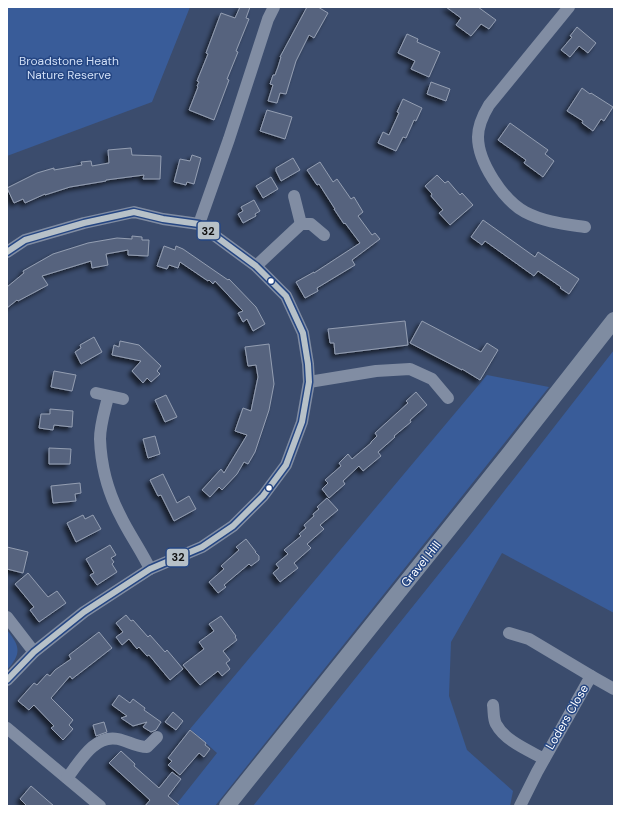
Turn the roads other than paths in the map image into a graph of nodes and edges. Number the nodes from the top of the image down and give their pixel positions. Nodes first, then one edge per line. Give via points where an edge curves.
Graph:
1 (274, 7) edge
2 (569, 7) edge
3 (294, 196) dead end
4 (199, 224) junction
5 (301, 224) junction
6 (585, 227) dead end
7 (324, 235) dead end
8 (7, 252) edge
9 (256, 266) junction
10 (614, 320) edge
11 (309, 382) junction
12 (96, 393) dead end
13 (108, 397) junction
14 (448, 398) dead end
15 (123, 399) dead end
16 (150, 569) junction
17 (7, 618) edge
18 (509, 633) dead end
19 (34, 652) junction
20 (591, 676) junction
21 (7, 680) edge
22 (614, 689) edge
23 (494, 705) dead end
24 (7, 728) edge
25 (157, 737) dead end
26 (544, 759) junction
27 (67, 778) junction
28 (100, 806) edge
29 (227, 806) edge
30 (520, 806) edge

1 - 4 street
2 - 6 street via 500,91 481,118 478,136 480,155 490,175 506,196 524,212 552,222
3 - 5 street
4 - 8 street via 134,212 25,240
4 - 9 street
5 - 7 street via 310,224
5 - 9 street
9 - 11 street via 286,296 303,333
10 - 29 main road, Gravel Hill
11 - 14 street via 376,371 410,369 432,379
11 - 16 street via 302,422 286,465 263,496 233,526 202,547
12 - 13 street
13 - 15 street
13 - 16 street via 100,437 109,490
16 - 19 street via 84,612
17 - 19 street
18 - 20 street, Loders Close via 529,639
19 - 21 street
20 - 22 street, Loders Close
20 - 26 street, Loders Close
23 - 26 street, Loders Close via 496,725 509,739
24 - 27 street
25 - 27 street via 147,747 108,738 92,747
26 - 30 street, Loders Close
27 - 28 street

